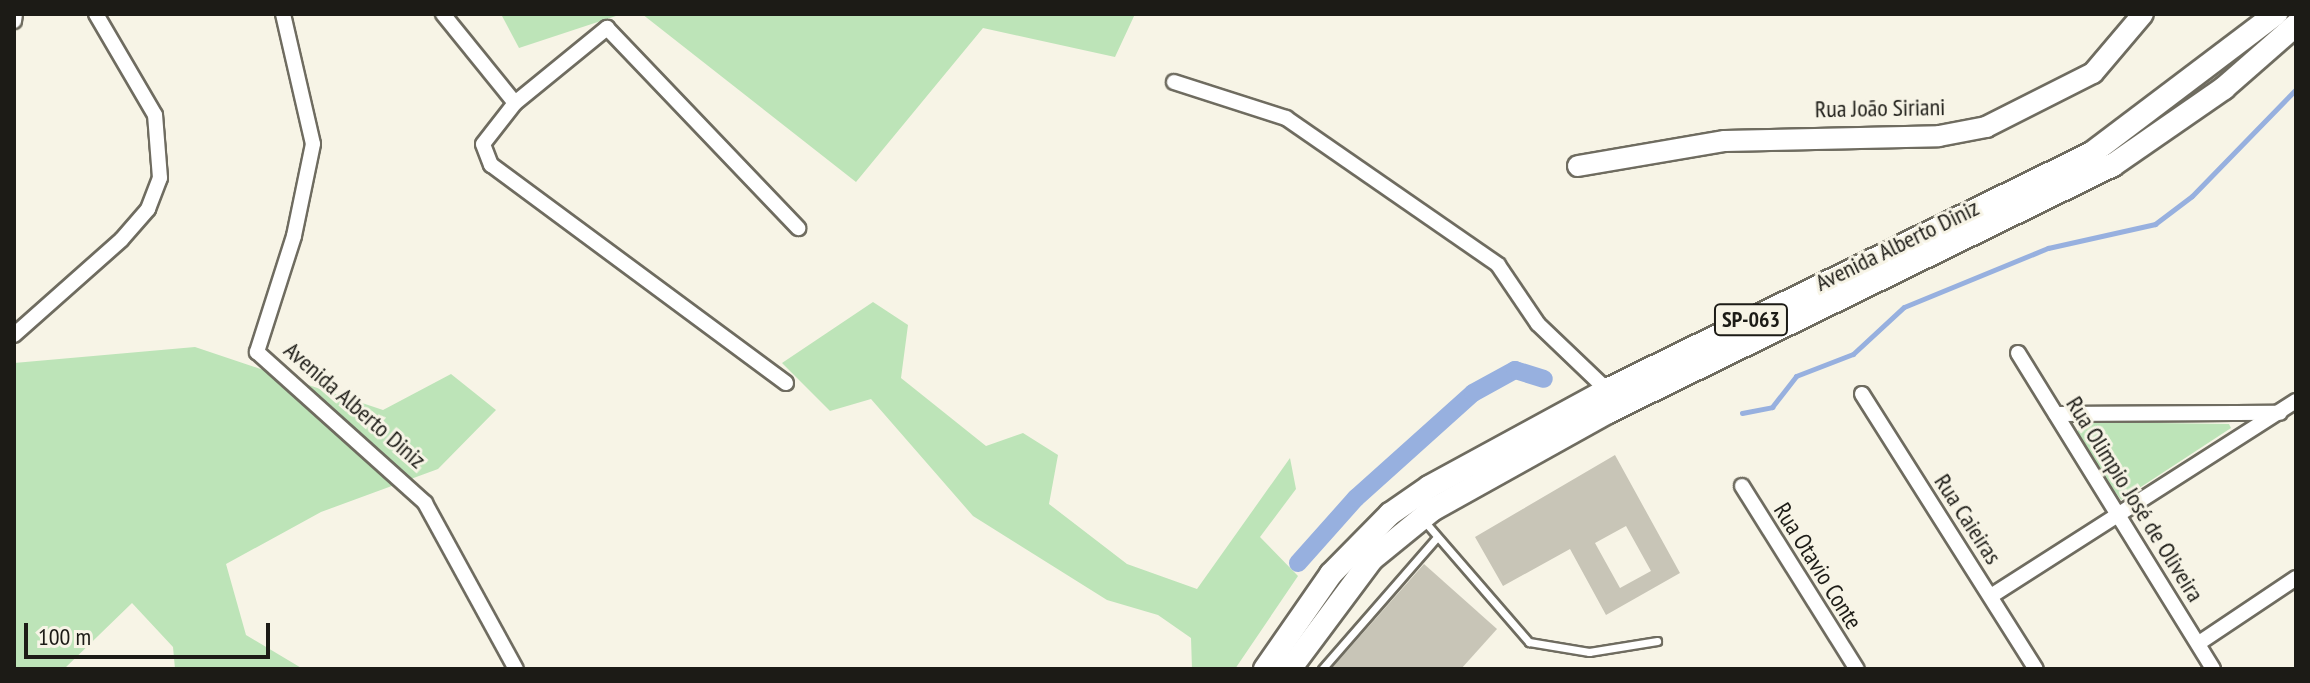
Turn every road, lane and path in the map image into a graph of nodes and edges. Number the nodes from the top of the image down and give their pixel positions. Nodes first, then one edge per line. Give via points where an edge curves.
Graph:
1 (15, 14) edge
2 (96, 14) edge
3 (283, 14) edge
4 (443, 14) edge
5 (2143, 14) edge
6 (2276, 14) edge
7 (14, 21) edge
8 (2296, 25) edge
9 (1174, 82) dead end
10 (515, 103) junction
11 (1578, 166) dead end
12 (798, 228) dead end
13 (14, 335) edge
14 (2018, 353) dead end
15 (786, 383) dead end
16 (1607, 390) junction
17 (1862, 394) dead end
18 (2296, 401) edge
19 (2280, 413) junction
20 (2056, 414) junction
21 (1742, 486) dead end
22 (2119, 515) junction
23 (1422, 517) junction
24 (1437, 537) junction
25 (2296, 578) edge
26 (1991, 596) junction
27 (1657, 641) dead end
28 (2199, 643) junction
29 (516, 669) edge
30 (1265, 669) edge
31 (1290, 669) edge
32 (1322, 669) edge
33 (1857, 669) edge
34 (2036, 669) edge
35 (2213, 669) edge

1 - 7 street
2 - 13 street via 155,115 160,178 148,209 122,239
3 - 29 street, Avenida Alberto Diniz via 313,144 294,236 255,346 265,363 374,451 425,503
4 - 10 street
5 - 11 street, Rua João Siriani via 2093,73 1986,127 1939,136 1725,141
6 - 16 main road, Avenida Alberto Diniz / SP-063 via 2162,108 2092,153
8 - 23 main road, Avenida Alberto Diniz / SP-063 via 2224,88 2113,165 1608,412
9 - 16 street via 1286,118 1498,265 1538,324
10 - 12 street via 607,28
10 - 15 street via 483,144 491,165
14 - 20 street, Rua Olimpio José de Oliveira
16 - 30 main road, Avenida Alberto Diniz / SP-063 via 1390,514 1331,574
17 - 26 street, Rua Caieiras
18 - 19 street
19 - 20 street
19 - 22 street
20 - 22 street, Rua Olimpio José de Oliveira
21 - 33 street, Rua Otavio Conte
22 - 26 street
22 - 28 street, Rua Olimpio José de Oliveira
23 - 24 lane
23 - 31 main road, Avenida Alberto Diniz / SP-063 via 1372,559
24 - 27 lane via 1529,642 1589,652
24 - 32 lane
25 - 28 street
26 - 34 street, Rua Caieiras
28 - 35 street, Rua Olimpio José de Oliveira

